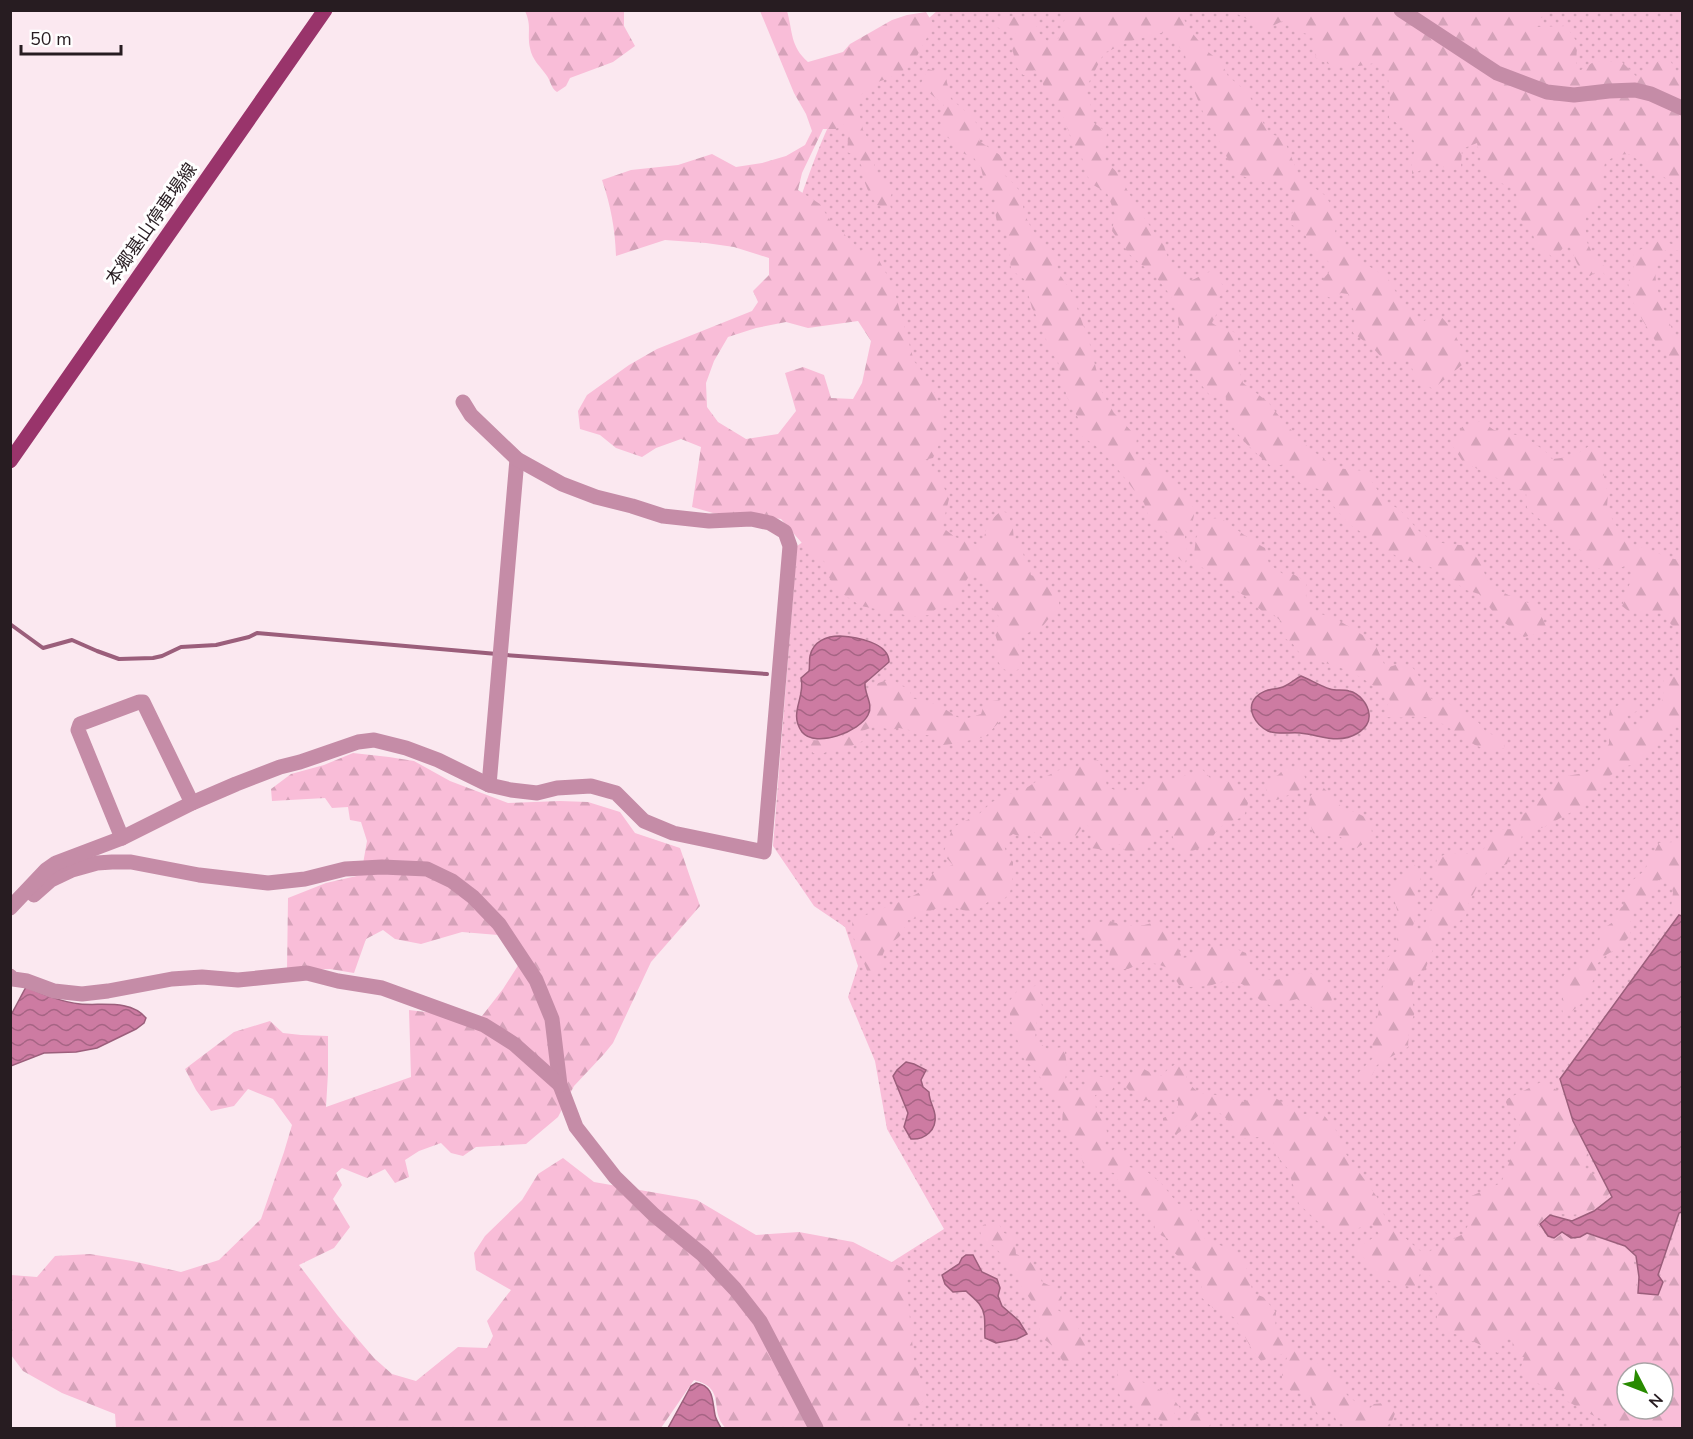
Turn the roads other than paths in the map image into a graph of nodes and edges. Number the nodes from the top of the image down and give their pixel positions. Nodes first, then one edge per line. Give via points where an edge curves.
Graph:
1 (325, 10) edge
2 (1401, 10) edge
3 (1683, 108) edge
4 (463, 402) dead end
5 (517, 459) junction
6 (10, 461) edge
7 (489, 785) junction
8 (192, 803) junction
9 (122, 838) junction
10 (10, 908) edge
11 (10, 916) edge
12 (11, 980) edge
13 (561, 1085) junction
14 (816, 1428) edge

1 - 6 main road, 本郷基山停車場線
2 - 3 street via 1497,73 1547,92 1574,95 1635,90
4 - 5 street via 471,415
5 - 7 street
5 - 7 street via 562,484 663,516 709,521 751,519 770,523 785,532 790,546 764,852 673,833 644,821 616,793 591,786 537,793
7 - 8 street via 438,760 374,740 280,767
8 - 9 street
8 - 9 street via 143,702 80,724 78,730
9 - 10 street via 56,863
11 - 13 street via 51,880 97,863 131,862 268,883 345,869 427,869 473,897 499,924 536,980 552,1019
12 - 13 street via 82,994 172,979 238,980 307,973 382,988 484,1025 514,1044
13 - 14 street via 576,1127 615,1177 703,1255 760,1321

